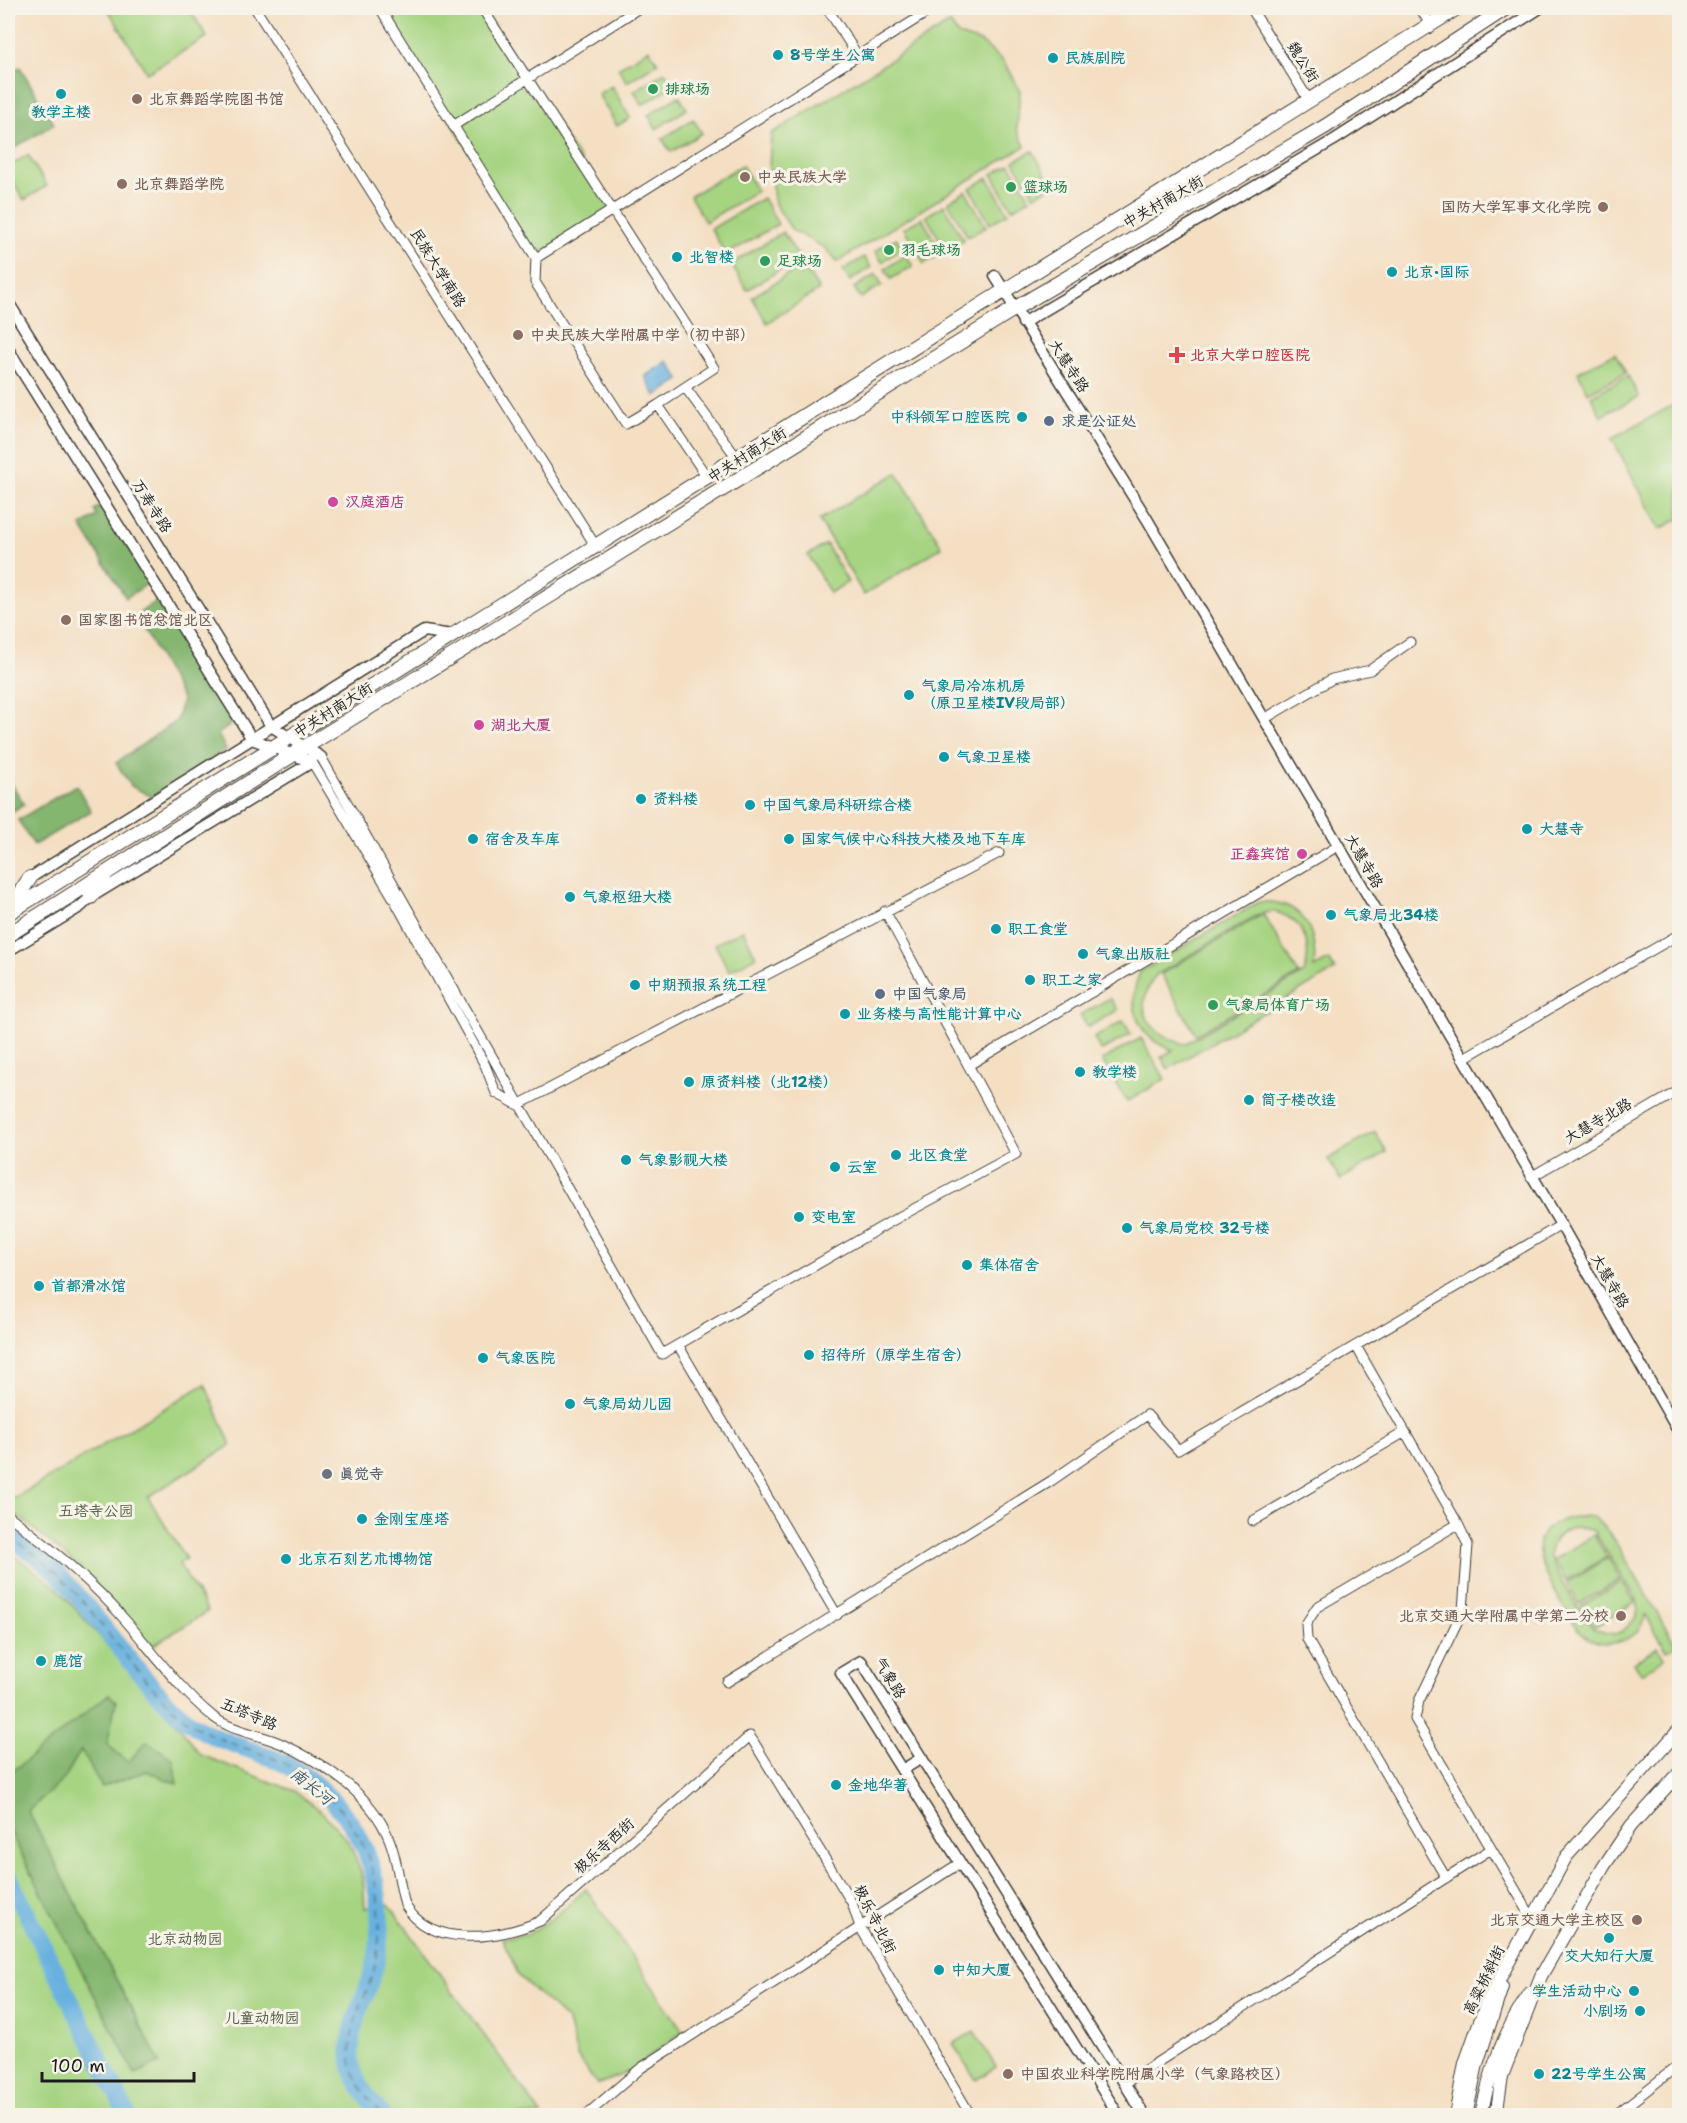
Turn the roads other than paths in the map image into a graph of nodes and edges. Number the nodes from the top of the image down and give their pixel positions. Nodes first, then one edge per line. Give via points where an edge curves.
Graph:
1 (255, 8) edge
2 (380, 8) edge
3 (482, 8) edge
4 (639, 8) edge
5 (827, 8) edge
6 (934, 8) edge
7 (1251, 8) edge
8 (1420, 8) edge
9 (1457, 8) edge
10 (1506, 8) edge
11 (1540, 8) edge
12 (1430, 24) junction
13 (858, 56) junction
14 (527, 78) junction
15 (1310, 102) junction
16 (453, 126) junction
17 (612, 210) junction
18 (536, 258) junction
19 (995, 276) dead end
20 (1005, 292) junction
21 (8, 302) edge
22 (1014, 309) junction
23 (1023, 323) junction
24 (8, 349) edge
25 (685, 387) junction
26 (658, 405) junction
27 (737, 458) junction
28 (707, 477) junction
29 (595, 545) junction
30 (452, 634) junction
31 (1410, 642) dead end
32 (1264, 719) junction
33 (271, 726) junction
34 (288, 736) junction
35 (252, 739) junction
36 (274, 746) junction
37 (299, 751) junction
38 (316, 760) junction
39 (1338, 846) junction
40 (999, 853) dead end
41 (107, 873) junction
42 (30, 878) joint
43 (91, 897) junction
44 (885, 911) junction
45 (8, 912) edge
46 (1680, 934) edge
47 (8, 935) edge
48 (8, 951) edge
49 (1462, 1059) junction
50 (969, 1065) junction
51 (1680, 1090) edge
52 (518, 1105) junction
53 (1531, 1177) junction
54 (1561, 1225) junction
55 (678, 1345) junction
56 (1356, 1346) junction
57 (1405, 1432) junction
58 (1680, 1434) edge
59 (8, 1515) edge
60 (1253, 1521) dead end
61 (1458, 1524) junction
62 (837, 1615) junction
63 (727, 1682) dead end
64 (1680, 1729) edge
65 (750, 1736) joint
66 (922, 1758) junction
67 (902, 1770) junction
68 (1680, 1772) edge
69 (1670, 1782) junction
70 (1680, 1791) edge
71 (1491, 1849) junction
72 (960, 1863) junction
73 (1446, 1878) junction
74 (1532, 1918) junction
75 (860, 1927) junction
76 (459, 1936) joint
77 (1509, 1963) junction
78 (1541, 1976) junction
79 (1679, 2066) edge
80 (1125, 2083) junction
81 (585, 2115) edge
82 (971, 2115) edge
83 (1119, 2115) edge
84 (1145, 2115) edge
85 (1455, 2115) edge
86 (1466, 2115) edge
87 (1481, 2115) edge
88 (1496, 2115) edge
89 (1614, 2115) edge

1 - 29 street, 民族大学南路
2 - 16 street
3 - 14 street
4 - 14 street
5 - 13 street
6 - 13 street
7 - 15 street, 魏公街
8 - 12 street
9 - 12 main road, 中关村南大街
10 - 22 main road, 中关村南大街 via 1326,126
11 - 23 street via 1334,140
12 - 15 main road, 中关村南大街
13 - 17 street
14 - 16 street
14 - 17 street
15 - 20 main road, 中关村南大街
16 - 18 street
17 - 18 street
17 - 25 street via 714,368
18 - 26 street via 535,282 626,424
19 - 20 street, 大慧寺路
20 - 22 street, 大慧寺路
20 - 27 main road, 中关村南大街
21 - 33 street, 万寿寺路
22 - 23 street, 大慧寺路
22 - 37 main road, 中关村南大街
23 - 32 street, 大慧寺路 via 1097,435
24 - 35 street
25 - 26 street
25 - 27 street
26 - 28 street
27 - 28 main road, 中关村南大街
28 - 29 main road, 中关村南大街
29 - 30 main road, 中关村南大街
30 - 33 street, 中关村南大街 via 424,631
30 - 34 main road, 中关村南大街
31 - 32 street via 1370,669 1332,679
32 - 39 street, 大慧寺路
33 - 34 street
33 - 35 street, 中关村南大街
34 - 36 main road, 中关村南大街
34 - 37 street
35 - 36 street
35 - 42 street, 中关村南大街
36 - 37 street
36 - 45 main road, 中关村南大街
37 - 38 street
37 - 41 main road, 中关村南大街
38 - 43 street
38 - 52 street
39 - 49 street, 大慧寺路
39 - 50 street
40 - 44 street
41 - 43 main road
41 - 47 main road, 中关村南大街
42 - 45 main road
43 - 48 street
44 - 50 street
44 - 52 street
46 - 49 street
49 - 53 street, 大慧寺路
50 - 55 street via 1016,1154
51 - 53 street, 大慧寺北路
52 - 55 street via 662,1354
53 - 54 street, 大慧寺路
54 - 56 street
54 - 58 street, 大慧寺路
55 - 62 street
56 - 57 street
56 - 62 street via 1178,1450 1147,1414 1051,1481
57 - 60 street
57 - 61 street
59 - 76 street, 五塔寺路 via 74,1566 213,1718 282,1744 354,1790 385,1830 411,1915 432,1928
61 - 71 street via 1468,1545 1463,1610 1419,1701 1415,1719
61 - 73 street via 1317,1607 1306,1624 1307,1639
62 - 63 street
64 - 74 main road, 高粱桥斜街 via 1566,1857
65 - 75 street, 极乐寺北街 via 852,1903
65 - 76 street, 极乐寺西街 via 540,1921 521,1929
66 - 67 street
66 - 67 street, 气象路 via 861,1660 841,1672
66 - 80 street, 气象路
67 - 72 street, 气象路
68 - 69 main road
69 - 70 street
69 - 78 main road via 1631,1826 1604,1866
71 - 73 street
71 - 74 street
72 - 75 street
72 - 83 street, 气象路
73 - 80 street
74 - 77 main road, 高粱桥斜街
75 - 81 street via 641,2068
75 - 82 street, 极乐寺北街
77 - 85 main road, 高粱桥斜街 via 1486,2004 1465,2063
77 - 86 main road via 1477,2064
78 - 87 main road via 1512,2019 1490,2073
78 - 88 main road via 1502,2076
79 - 89 street
80 - 84 street, 气象路

